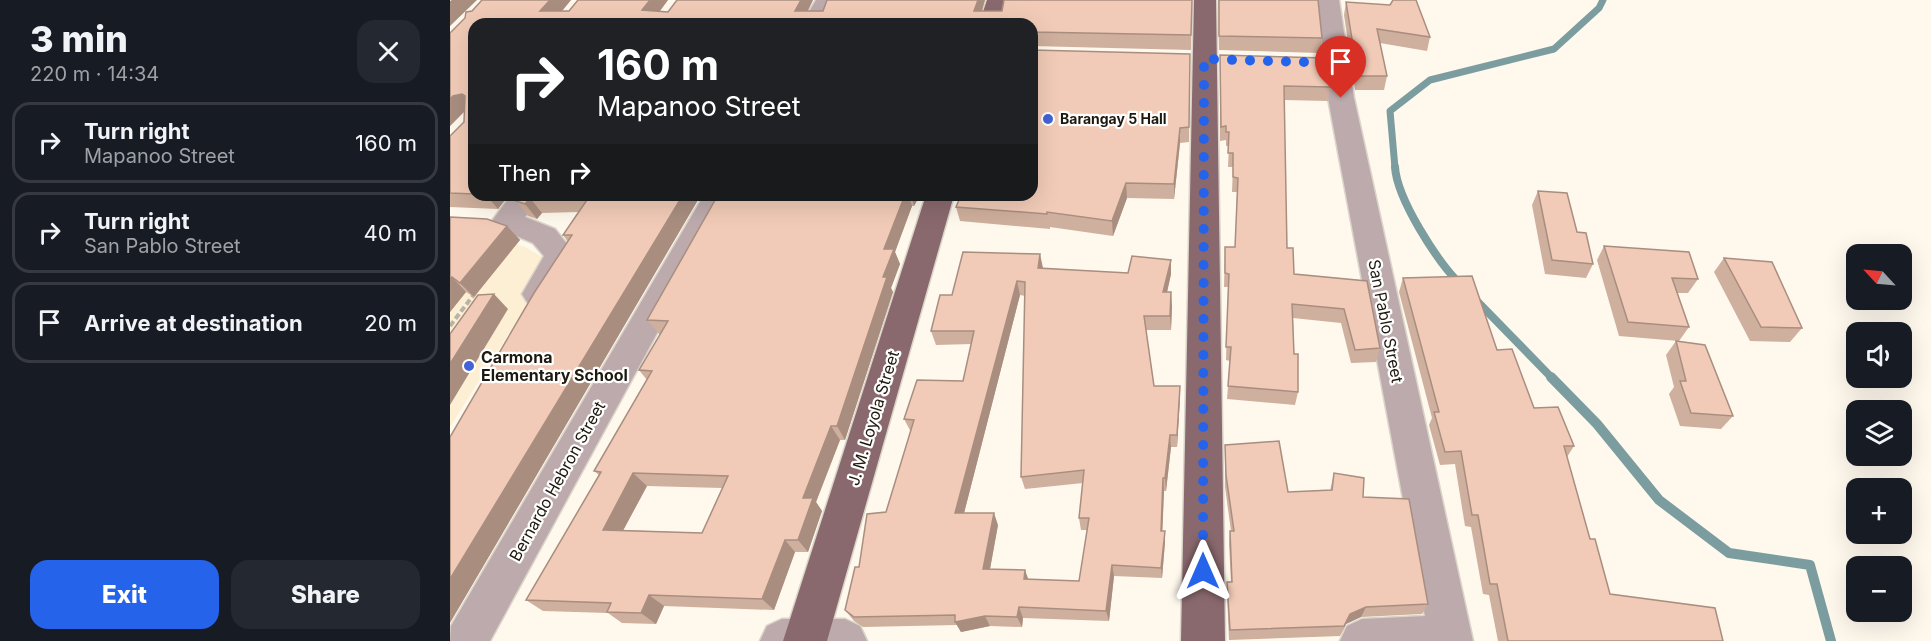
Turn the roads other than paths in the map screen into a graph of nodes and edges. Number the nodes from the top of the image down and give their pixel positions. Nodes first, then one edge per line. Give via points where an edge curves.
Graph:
1 (827, 0) edge
2 (998, 0) edge
3 (1205, 0) edge
4 (1328, 0) edge
5 (817, 18) edge
6 (993, 18) edge
7 (519, 201) edge
8 (715, 201) edge
9 (938, 201) edge
10 (520, 324) edge
11 (1450, 639) edge
12 (466, 641) edge
13 (809, 641) edge
14 (1203, 641) edge
15 (1362, 641) edge

1 - 5 street
2 - 6 main road
3 - 14 main road
4 - 11 street, San Pablo Street via 1326,63 1341,98
7 - 10 street via 496,220 544,236 560,254
8 - 12 street, Bernardo Hebron Street
9 - 13 main road, J. M. Loyola Street
11 - 15 street

